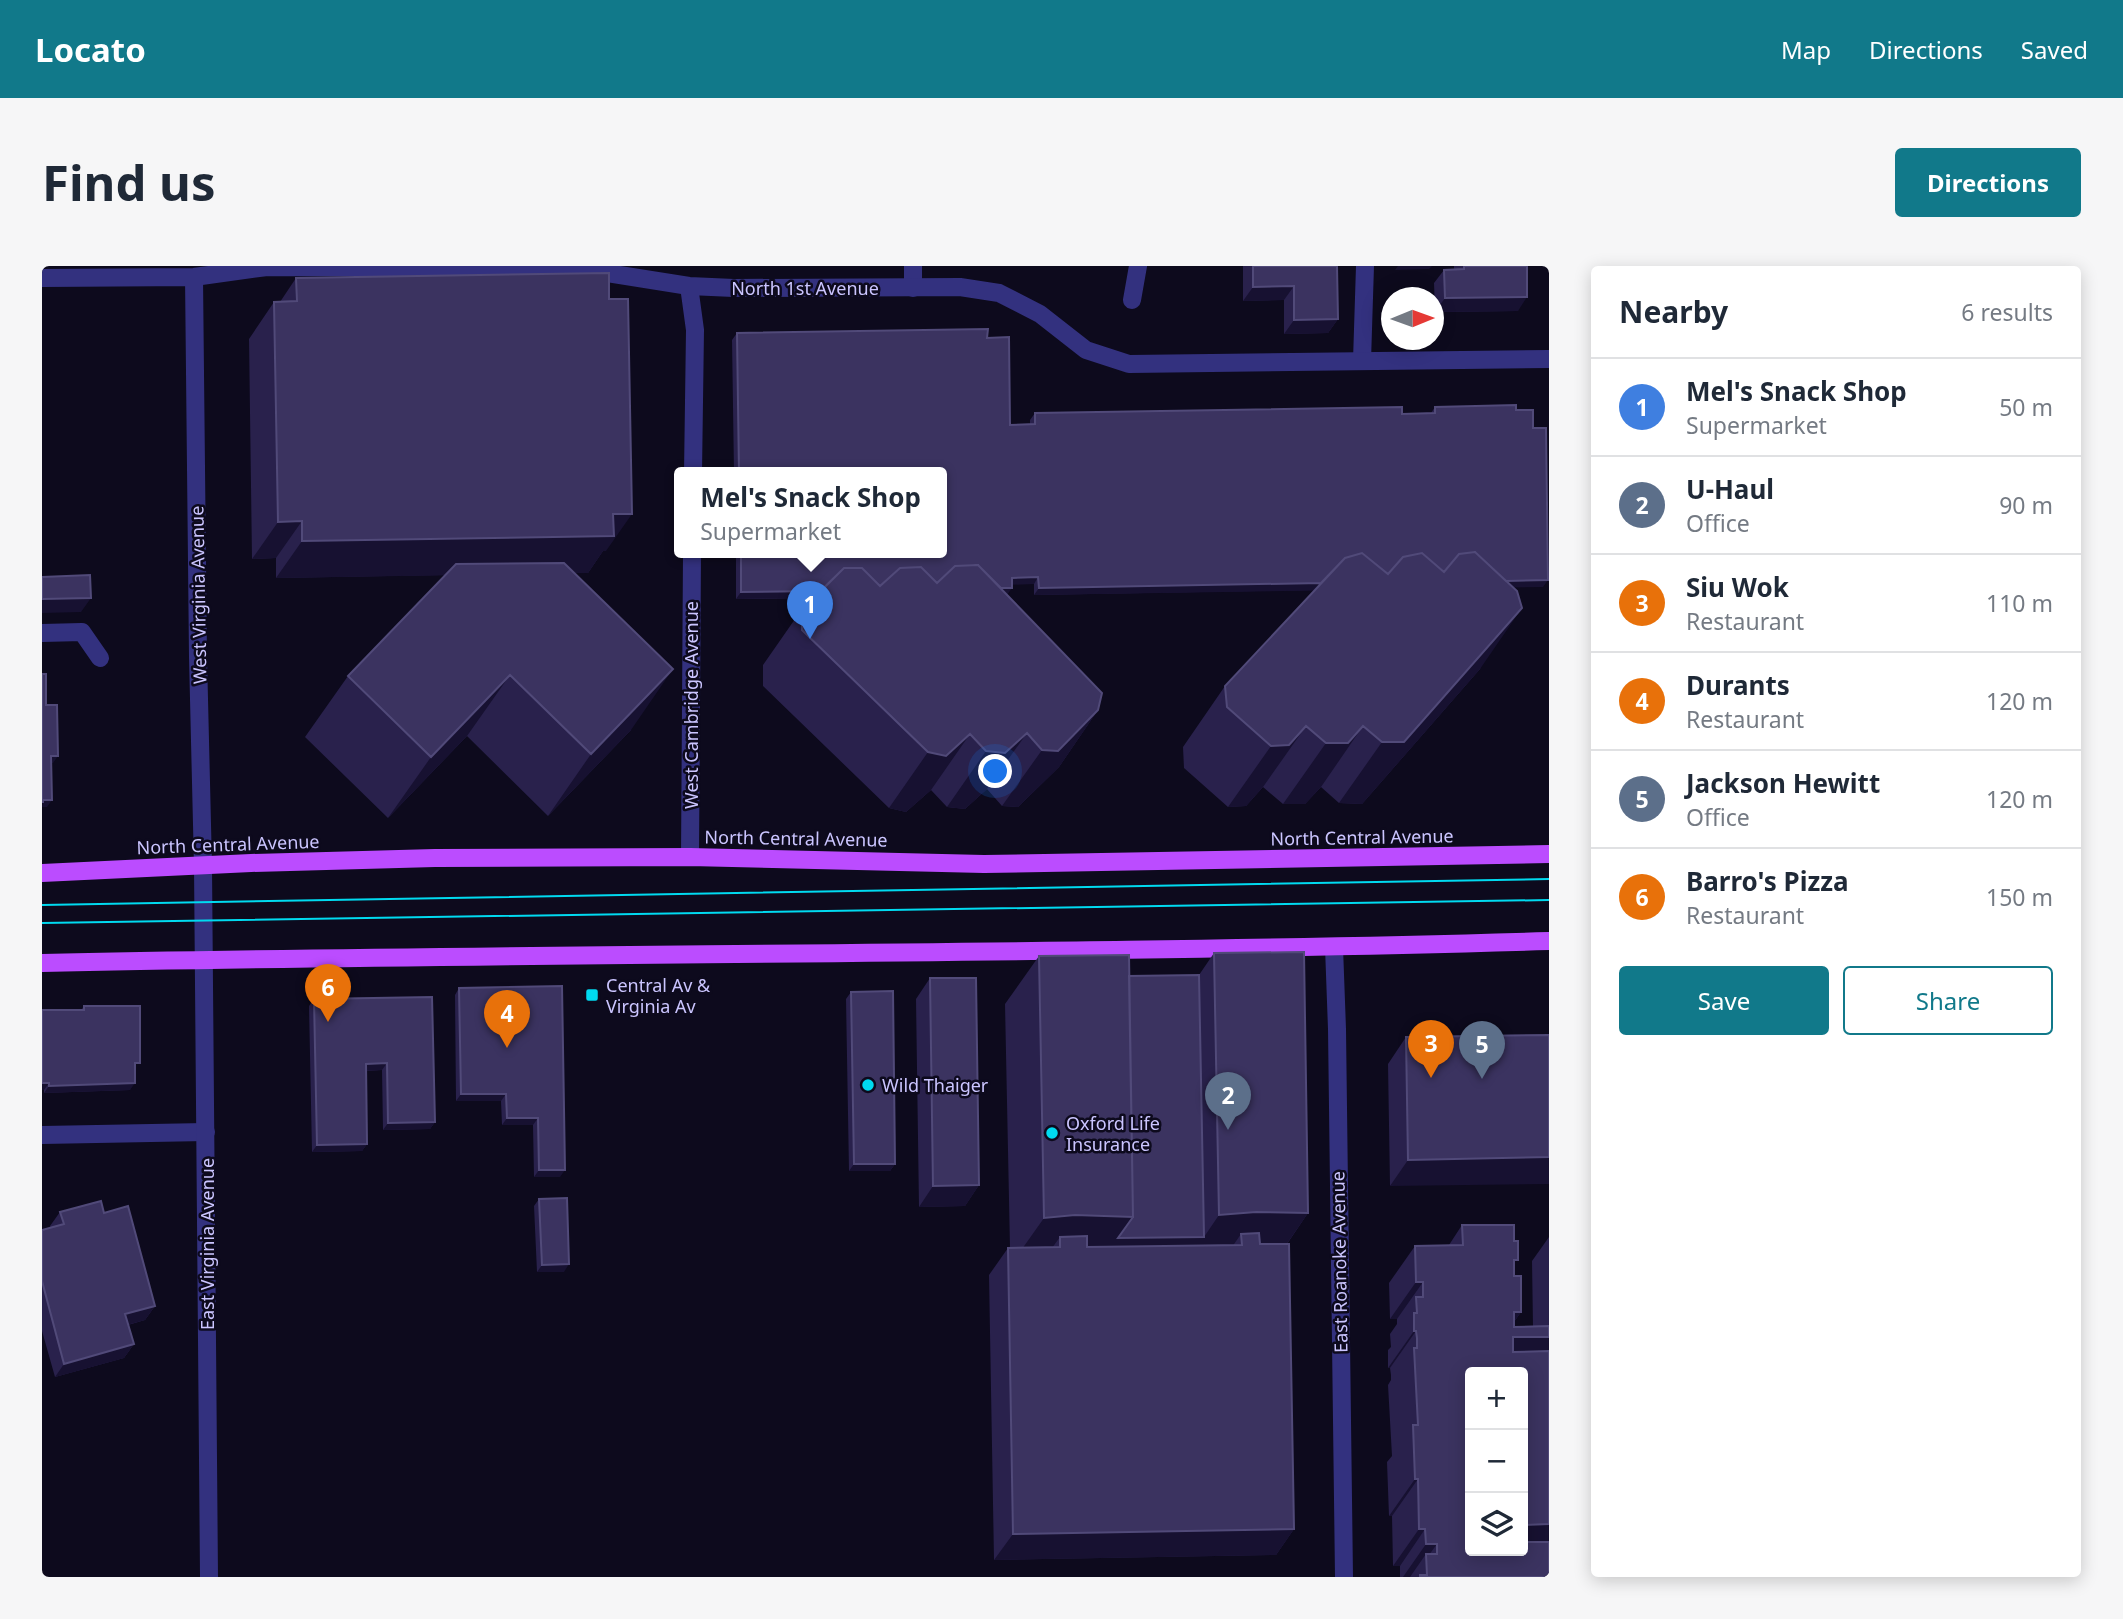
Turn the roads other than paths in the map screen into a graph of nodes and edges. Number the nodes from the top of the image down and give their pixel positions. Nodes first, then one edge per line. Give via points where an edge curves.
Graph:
1 (913, 266) edge
2 (1138, 266) edge
3 (1365, 266) edge
4 (42, 278) edge
5 (194, 278) junction
6 (689, 286) junction
7 (913, 288) junction
8 (1132, 299) dead end
9 (1549, 359) edge
10 (1362, 362) junction
11 (693, 467) edge
12 (692, 558) edge
13 (42, 633) edge
14 (100, 658) dead end
15 (1549, 854) edge
16 (690, 857) junction
17 (203, 866) junction
18 (42, 873) edge
19 (204, 912) joint
20 (1549, 942) edge
21 (1334, 947) junction
22 (204, 960) junction
23 (42, 963) edge
24 (206, 1132) junction
25 (42, 1135) edge
26 (209, 1577) edge
27 (1343, 1577) edge

1 - 7 street
2 - 8 street
3 - 10 street
4 - 5 street, North 1st Avenue
5 - 6 street, North 1st Avenue via 267,267 576,268
5 - 17 street, West Virginia Avenue
6 - 7 street, North 1st Avenue
6 - 11 street via 695,330
7 - 10 street, North 1st Avenue via 960,286 999,293 1040,314 1086,350 1129,364
9 - 10 street, North 1st Avenue
12 - 16 street, West Cambridge Avenue
13 - 14 street via 82,632
15 - 16 main road, North Central Avenue via 984,864
16 - 17 main road, North Central Avenue via 435,858
17 - 18 main road, North Central Avenue
17 - 19 street, West Virginia Avenue
19 - 22 street, East Virginia Avenue
20 - 21 main road
21 - 22 main road
21 - 27 street, East Roanoke Avenue
22 - 23 main road
22 - 24 street, East Virginia Avenue
24 - 25 street
24 - 26 street, East Virginia Avenue

